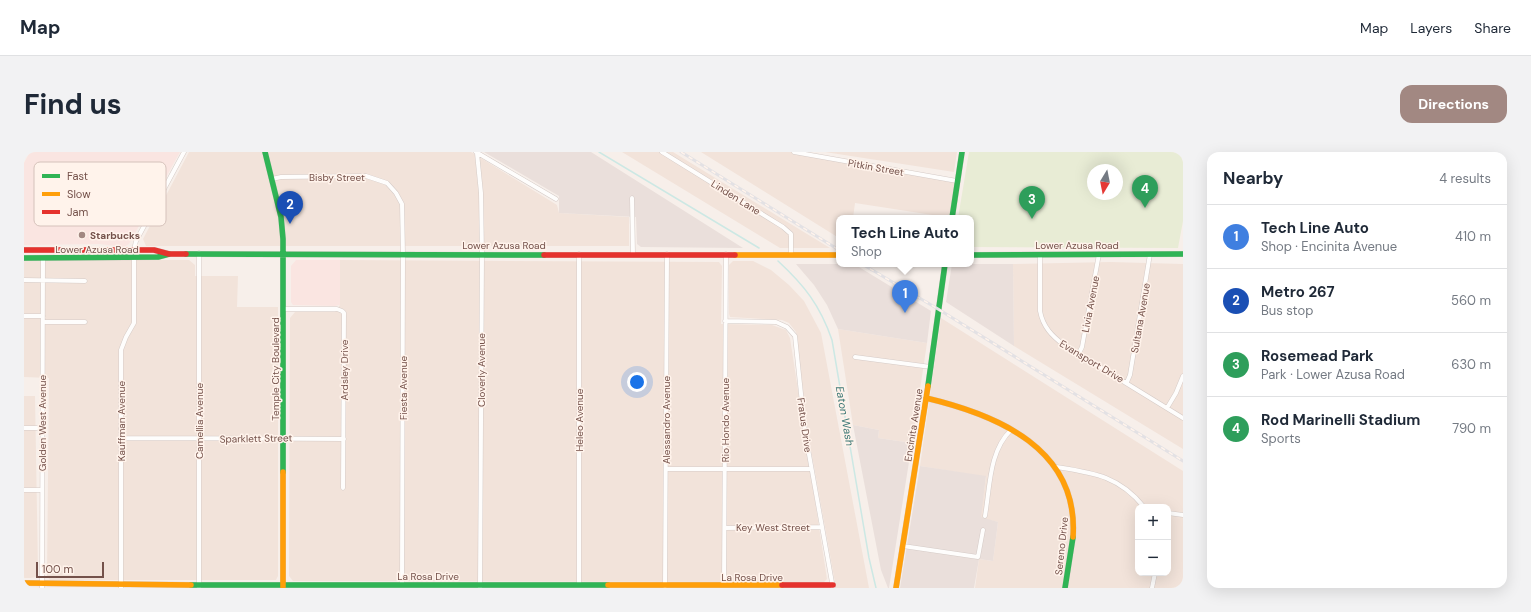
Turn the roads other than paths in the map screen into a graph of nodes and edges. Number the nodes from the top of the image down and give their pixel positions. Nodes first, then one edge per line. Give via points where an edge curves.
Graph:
1 (184, 152) edge
2 (265, 152) edge
3 (476, 152) edge
4 (662, 152) edge
5 (794, 152) edge
6 (962, 152) edge
7 (272, 179) junction
8 (957, 181) junction
9 (166, 185) edge
10 (396, 193) joint
11 (632, 198) dead end
12 (556, 199) dead end
13 (952, 215) edge
14 (144, 226) edge
15 (24, 250) edge
16 (134, 250) junction
17 (199, 253) junction
18 (169, 254) junction
19 (283, 254) junction
20 (403, 254) junction
21 (482, 254) junction
22 (579, 254) junction
23 (633, 254) junction
24 (667, 254) junction
25 (726, 254) junction
26 (791, 254) junction
27 (974, 254) edge
28 (1099, 254) junction
29 (1150, 254) junction
30 (1183, 254) edge
31 (836, 255) edge
32 (1040, 255) junction
33 (24, 258) edge
34 (43, 258) junction
35 (113, 258) junction
36 (134, 258) junction
37 (148, 258) junction
38 (945, 267) edge
39 (24, 280) edge
40 (44, 280) junction
41 (85, 281) dead end
42 (284, 309) junction
43 (24, 316) edge
44 (43, 316) junction
45 (43, 322) junction
46 (85, 322) dead end
47 (725, 322) junction
48 (1079, 353) junction
49 (855, 357) dead end
50 (931, 367) junction
51 (1183, 376) edge
52 (1127, 382) junction
53 (926, 398) junction
54 (1167, 408) junction
55 (1183, 418) edge
56 (24, 428) edge
57 (43, 428) junction
58 (1011, 430) junction
59 (121, 438) junction
60 (284, 438) junction
61 (199, 439) junction
62 (344, 439) junction
63 (1056, 467) junction
64 (666, 469) junction
65 (725, 469) junction
66 (811, 469) junction
67 (343, 488) dead end
68 (24, 490) edge
69 (42, 490) junction
70 (1141, 504) edge
71 (1171, 513) edge
72 (1183, 515) edge
73 (985, 516) dead end
74 (822, 527) junction
75 (725, 528) junction
76 (983, 530) dead end
77 (903, 546) junction
78 (1154, 576) edge
79 (24, 583) edge
80 (402, 585) junction
81 (579, 585) junction
82 (724, 585) junction
83 (42, 586) edge
84 (199, 586) edge
85 (665, 586) junction
86 (833, 586) edge
87 (121, 587) edge
88 (283, 587) edge
89 (480, 587) edge
90 (636, 587) edge
91 (896, 588) edge
92 (1065, 588) edge
93 (1152, 588) edge

1 - 9 street
2 - 7 main road, Temple City Boulevard
3 - 12 street
3 - 21 street, Cloverly Avenue via 481,193
4 - 26 street, Linden Lane via 783,227 790,234
5 - 8 street, Pitkin Street
6 - 8 main road
7 - 10 street, Bisby Street via 366,176 387,183
7 - 19 main road, Temple City Boulevard via 282,226
8 - 13 main road
10 - 20 street, Fiesta Avenue via 402,210
11 - 23 street
14 - 16 street
15 - 16 main road, Lower Azusa Road
16 - 18 main road, Lower Azusa Road via 154,250
16 - 35 main road
16 - 37 main road
17 - 18 main road, Lower Azusa Road
17 - 19 main road, Lower Azusa Road
17 - 61 street, Camellia Avenue
18 - 37 main road, Lower Azusa Road
19 - 20 main road, Lower Azusa Road
19 - 42 main road, Temple City Boulevard
20 - 21 main road, Lower Azusa Road
20 - 80 street, Fiesta Avenue
21 - 22 main road, Lower Azusa Road
21 - 89 street, Cloverly Avenue
22 - 23 main road, Lower Azusa Road
22 - 81 street, Heleo Avenue
23 - 24 main road, Lower Azusa Road
24 - 25 main road, Lower Azusa Road
24 - 64 street, Alessandro Avenue
25 - 26 main road, Lower Azusa Road
25 - 47 street, Rio Hondo Avenue
26 - 31 main road, Lower Azusa Road
27 - 32 main road, Lower Azusa Road
28 - 29 main road, Lower Azusa Road
28 - 32 main road, Lower Azusa Road
28 - 48 street, Livia Avenue via 1084,340
29 - 30 main road, Lower Azusa Road
29 - 52 street, Sultana Avenue
32 - 48 street, Evansport Drive via 1041,319 1055,338
33 - 34 main road, Lower Azusa Road
34 - 35 main road, Lower Azusa Road
34 - 40 street, Golden West Avenue
35 - 36 main road, Lower Azusa Road
36 - 37 main road, Lower Azusa Road
36 - 59 street, Kauffman Avenue via 134,323 121,350
38 - 50 main road, Encinita Avenue
39 - 40 street
40 - 41 street
40 - 44 street, Golden West Avenue
42 - 60 main road, Temple City Boulevard
42 - 62 street, Ardsley Drive via 337,309 344,313
43 - 44 street
44 - 45 street, Golden West Avenue
45 - 46 street
45 - 57 street, Golden West Avenue
47 - 65 street, Rio Hondo Avenue
47 - 66 street, Fratus Drive via 776,322 787,327 795,336
48 - 52 street, Evansport Drive
49 - 50 street
50 - 53 main road, Encinita Avenue
51 - 54 street
52 - 54 street, Evansport Drive
53 - 58 main road, Sereno Drive via 968,409
53 - 77 main road, Encinita Avenue
54 - 55 street, Evansport Drive
56 - 57 street
57 - 69 street, Golden West Avenue
58 - 63 main road, Sereno Drive via 1028,440
58 - 73 street via 996,452
59 - 61 street, Sparklett Street
59 - 87 street, Kauffman Avenue
60 - 61 street, Sparklett Street
60 - 62 street, Sparklett Street
60 - 88 main road, Temple City Boulevard
61 - 84 street, Camellia Avenue
62 - 67 street, Ardsley Drive
63 - 70 street via 1090,472 1114,480 1125,487
63 - 92 main road, Sereno Drive via 1067,485 1073,510
64 - 65 street
64 - 85 street, Alessandro Avenue
65 - 66 street
65 - 75 street, Rio Hondo Avenue
66 - 74 street, Fratus Drive
68 - 69 street
69 - 83 street, Golden West Avenue
71 - 72 street
74 - 75 street, Key West Street
74 - 86 street, Fratus Drive
75 - 82 street, Rio Hondo Avenue
76 - 77 street via 978,557
77 - 91 main road, Encinita Avenue
78 - 93 street
79 - 83 main road, La Rosa Drive
80 - 88 main road, La Rosa Drive
80 - 89 main road, La Rosa Drive
81 - 89 main road, La Rosa Drive
81 - 90 main road, La Rosa Drive
82 - 85 main road, La Rosa Drive
82 - 86 main road, La Rosa Drive
83 - 87 main road, La Rosa Drive
84 - 87 main road, La Rosa Drive
84 - 88 main road, La Rosa Drive
85 - 90 main road, La Rosa Drive

